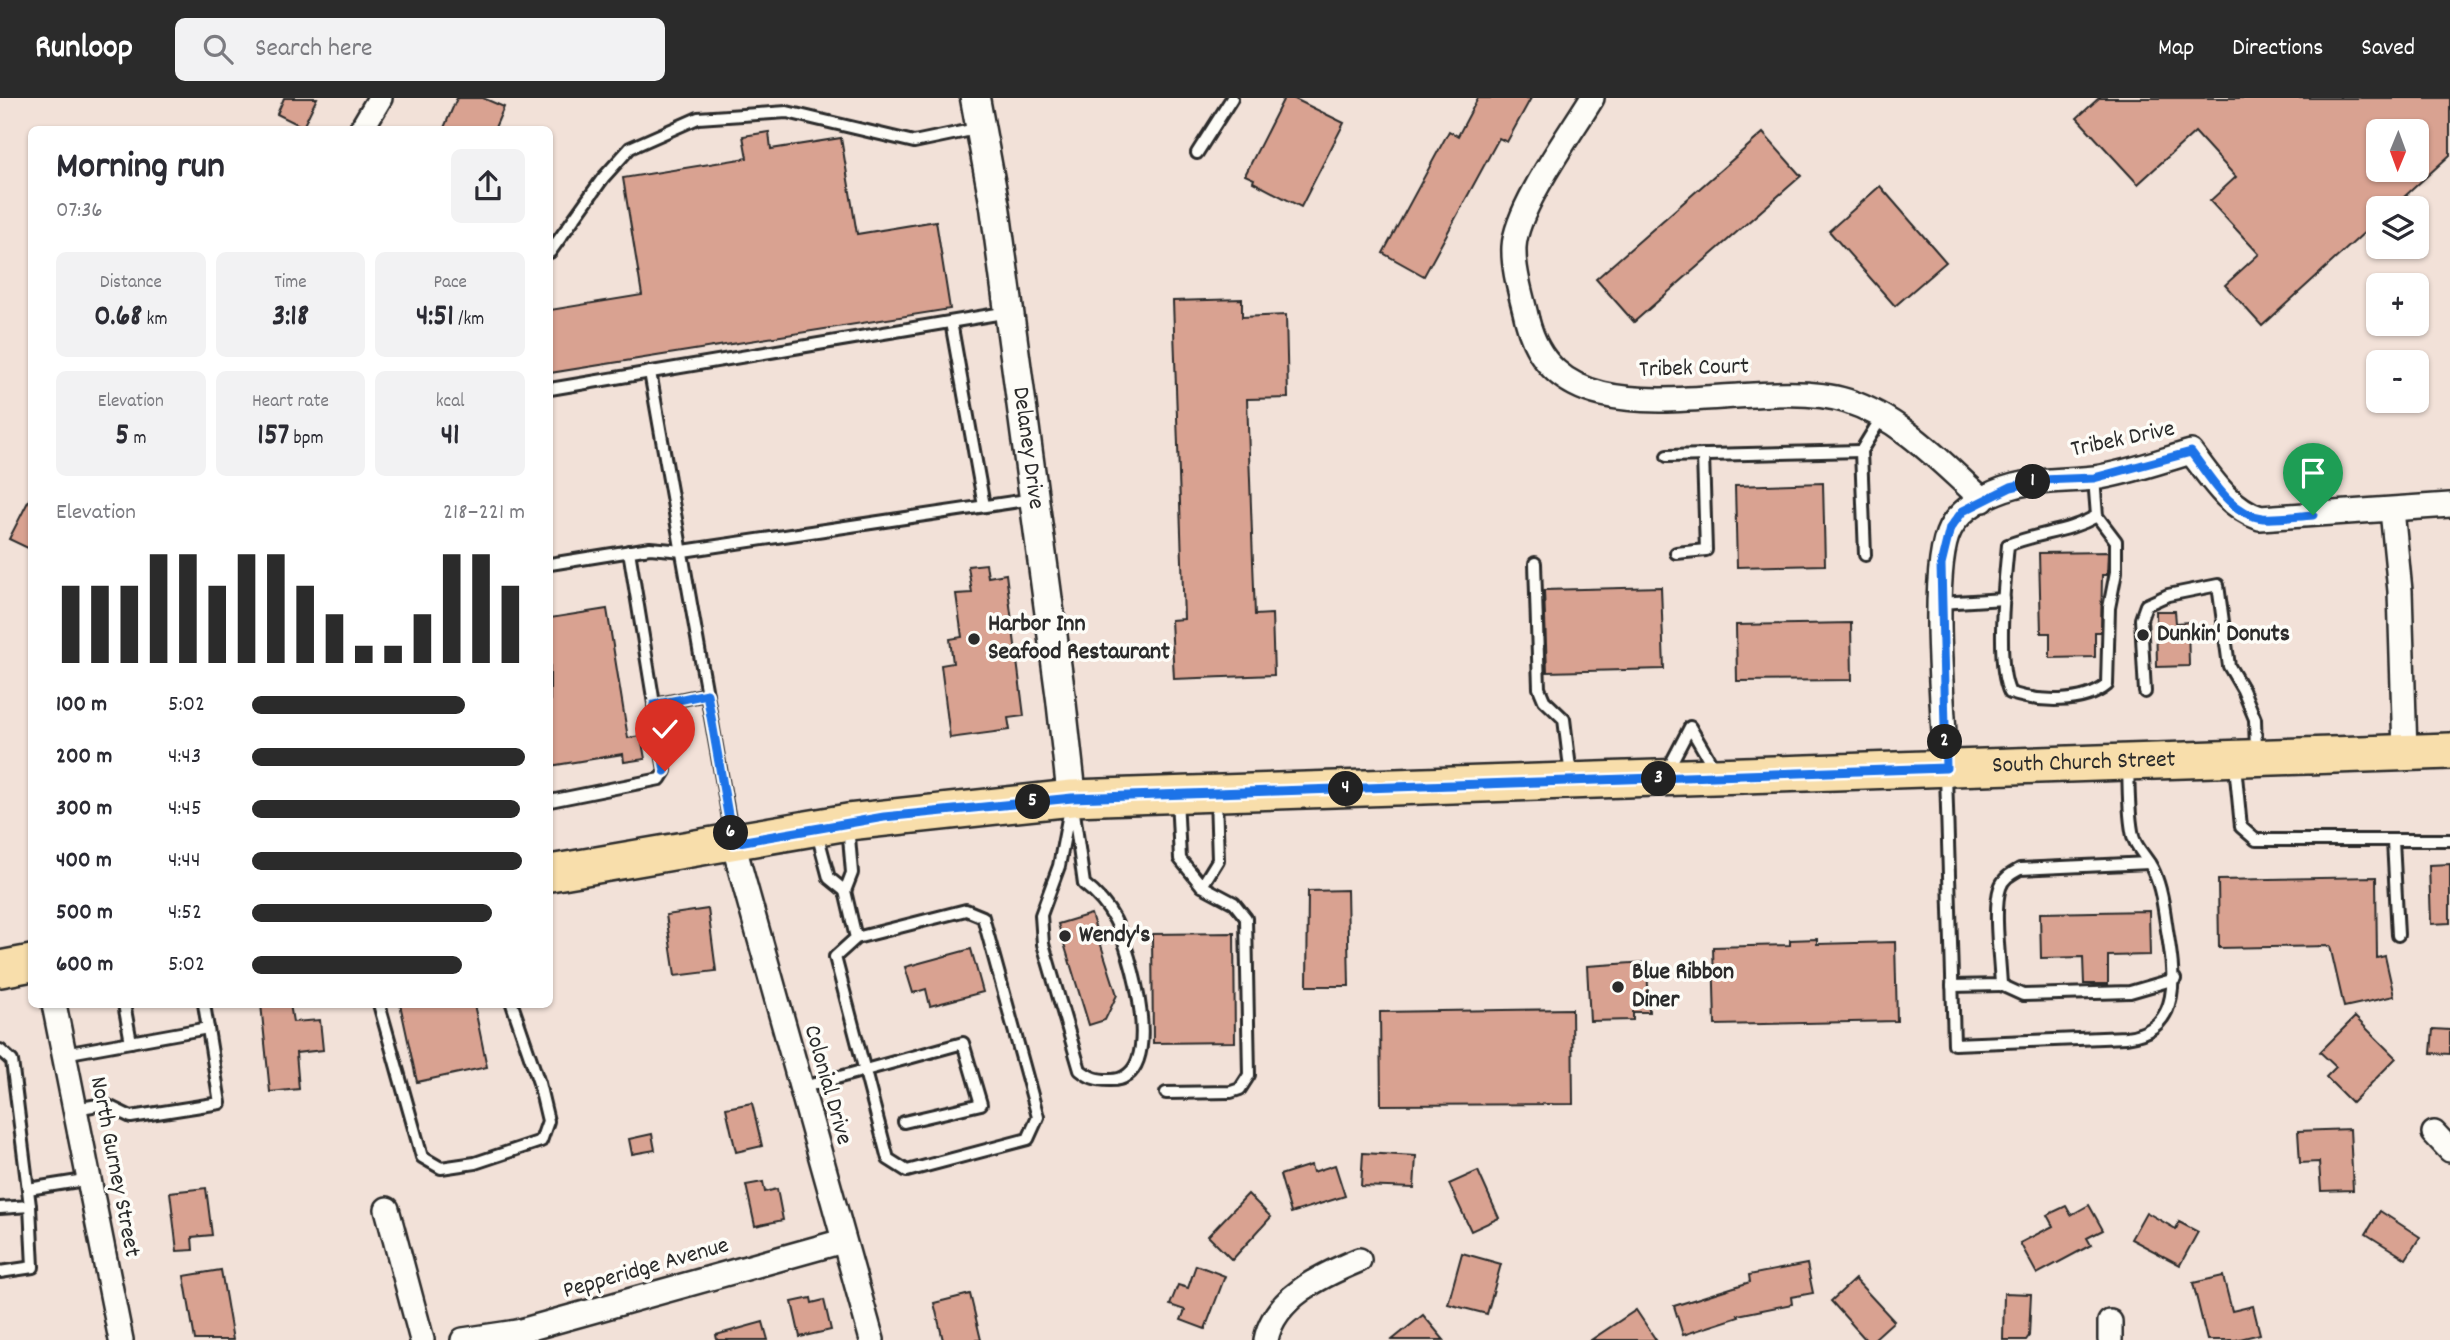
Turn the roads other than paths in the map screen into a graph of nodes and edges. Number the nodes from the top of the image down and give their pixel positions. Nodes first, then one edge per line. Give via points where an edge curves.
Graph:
1 (380, 98) edge
2 (975, 98) edge
3 (1232, 98) edge
4 (1592, 98) edge
5 (363, 126) edge
6 (981, 128) junction
7 (1197, 153) dead end
8 (553, 248) edge
9 (1009, 312) junction
10 (951, 322) junction
11 (650, 372) junction
12 (553, 388) edge
13 (1883, 415) junction
14 (1861, 451) junction
15 (1703, 455) junction
16 (1667, 456) dead end
17 (2094, 478) junction
18 (1033, 499) junction
19 (1983, 500) junction
20 (2450, 505) edge
21 (984, 506) junction
22 (2392, 510) junction
23 (2097, 516) junction
24 (629, 551) junction
25 (682, 551) junction
26 (1676, 553) dead end
27 (1865, 555) dead end
28 (553, 564) edge
29 (1535, 564) dead end
30 (2004, 599) junction
31 (1940, 603) junction
32 (2145, 692) dead end
33 (707, 694) junction
34 (654, 705) junction
35 (2450, 751) edge
36 (2405, 752) junction
37 (2245, 758) junction
38 (2127, 762) junction
39 (1946, 768) junction
40 (1720, 777) junction
41 (1663, 779) junction
42 (1572, 782) junction
43 (1216, 793) junction
44 (1177, 794) junction
45 (1072, 798) junction
46 (553, 801) edge
47 (832, 825) junction
48 (2450, 840) edge
49 (2393, 841) junction
50 (733, 843) junction
51 (2149, 863) junction
52 (553, 873) edge
53 (1202, 886) junction
54 (845, 891) junction
55 (2398, 935) dead end
56 (856, 937) junction
57 (28, 964) edge
58 (0, 969) edge
59 (2175, 979) junction
60 (2001, 985) junction
61 (1952, 986) junction
62 (55, 1008) edge
63 (125, 1008) edge
64 (205, 1008) edge
65 (380, 1008) edge
66 (513, 1008) edge
67 (208, 1028) junction
68 (131, 1042) junction
69 (0, 1050) edge
70 (64, 1054) junction
71 (864, 1071) junction
72 (800, 1088) junction
73 (1166, 1093) dead end
74 (75, 1109) junction
75 (904, 1122) dead end
76 (2434, 1133) dead end
77 (2450, 1150) edge
78 (91, 1179) junction
79 (28, 1189) junction
80 (30, 1206) junction
81 (0, 1208) edge
82 (387, 1209) dead end
83 (843, 1241) junction
84 (1359, 1260) dead end
85 (0, 1272) edge
86 (519, 1336) edge
87 (121, 1340) edge
88 (422, 1340) edge
89 (463, 1340) edge
90 (872, 1340) edge
91 (1266, 1340) edge

1 - 5 street
2 - 6 street, Delaney Drive
3 - 7 lane
4 - 13 street, Tribek Court via 1521,219 1514,246 1531,336 1558,376 1587,392 1656,401 1798,391 1846,400
6 - 8 lane via 914,142 788,112 698,118 630,148
6 - 9 street, Delaney Drive
9 - 10 lane
9 - 18 street, Delaney Drive
10 - 11 lane
10 - 21 lane
11 - 12 lane
11 - 25 lane
13 - 14 lane
13 - 19 street, Tribek Court
14 - 15 lane
14 - 27 lane
15 - 16 lane
15 - 26 lane via 1706,550
17 - 19 street, Tribek Drive via 2041,480
17 - 22 street, Tribek Drive via 2191,452 2229,500 2260,518
17 - 23 lane
18 - 21 lane
18 - 45 street, Delaney Drive
19 - 31 street, Tribek Drive via 1963,511 1950,528 1941,565
20 - 22 street, Tribek Drive
21 - 25 lane
22 - 36 street via 2400,591
23 - 30 lane via 2073,529 2008,545
23 - 30 lane via 2116,541 2107,685 2096,694 2075,698 2030,699 2010,693 2004,672
24 - 25 lane
24 - 28 lane
24 - 34 lane
25 - 33 lane
29 - 42 lane via 1539,688 1544,700 1564,719
30 - 31 lane
31 - 39 street, Tribek Drive
32 - 37 lane via 2141,619 2146,605 2168,595 2218,585 2228,666 2255,719
33 - 34 lane
33 - 50 lane
34 - 46 lane via 665,771 660,779
35 - 36 main road, South Church Street
36 - 37 main road, South Church Street
37 - 38 main road, South Church Street
37 - 49 lane via 2242,827 2256,840
38 - 39 main road, South Church Street
38 - 51 lane via 2133,838
39 - 40 main road, South Church Street
39 - 61 lane
40 - 41 main road, South Church Street
40 - 41 lane via 1690,727
41 - 42 main road, South Church Street
42 - 43 main road, South Church Street
43 - 44 main road, South Church Street
43 - 53 lane via 1218,860
44 - 45 main road, South Church Street
44 - 53 lane via 1180,859
45 - 45 lane via 1059,866 1041,915 1043,944 1080,1070 1091,1079 1119,1080 1130,1074 1139,1060 1139,993 1116,921 1099,895 1084,884
45 - 47 main road, South Church Street
47 - 50 main road, South Church Street
47 - 54 lane via 852,873
47 - 54 lane via 829,878
48 - 49 lane
49 - 55 lane
50 - 52 main road, South Church Street
50 - 72 street, Colonial Drive
51 - 59 lane via 2161,891
51 - 60 lane via 2020,869 2007,876 2000,888
53 - 73 lane via 1234,903 1246,918 1249,1075 1240,1089 1231,1092
54 - 56 lane
56 - 71 lane via 835,957
56 - 71 lane via 965,910 983,917 1038,1117 1028,1139 907,1171 888,1159
57 - 58 main road
59 - 60 lane via 2130,992 2023,995
59 - 61 lane via 2170,1003 2142,1035 1954,1044
60 - 61 lane
62 - 70 street, North Gurney Street
63 - 68 lane
64 - 67 lane
65 - 66 lane via 422,1157 441,1168 475,1163 541,1142 548,1121
67 - 68 lane
67 - 74 lane via 220,1103 131,1117 104,1104
68 - 70 lane
69 - 79 lane via 12,1061
70 - 74 street, North Gurney Street
71 - 72 lane
71 - 75 lane via 963,1043 981,1104
72 - 83 street, Colonial Drive
74 - 78 street, North Gurney Street
76 - 77 street
78 - 79 lane
78 - 87 street, North Gurney Street
79 - 80 lane
80 - 81 lane
80 - 85 lane via 33,1267
82 - 88 street
83 - 86 street, Pepperidge Avenue
83 - 90 street, Colonial Drive
84 - 91 street via 1315,1278 1277,1314
86 - 89 street, Pepperidge Avenue

